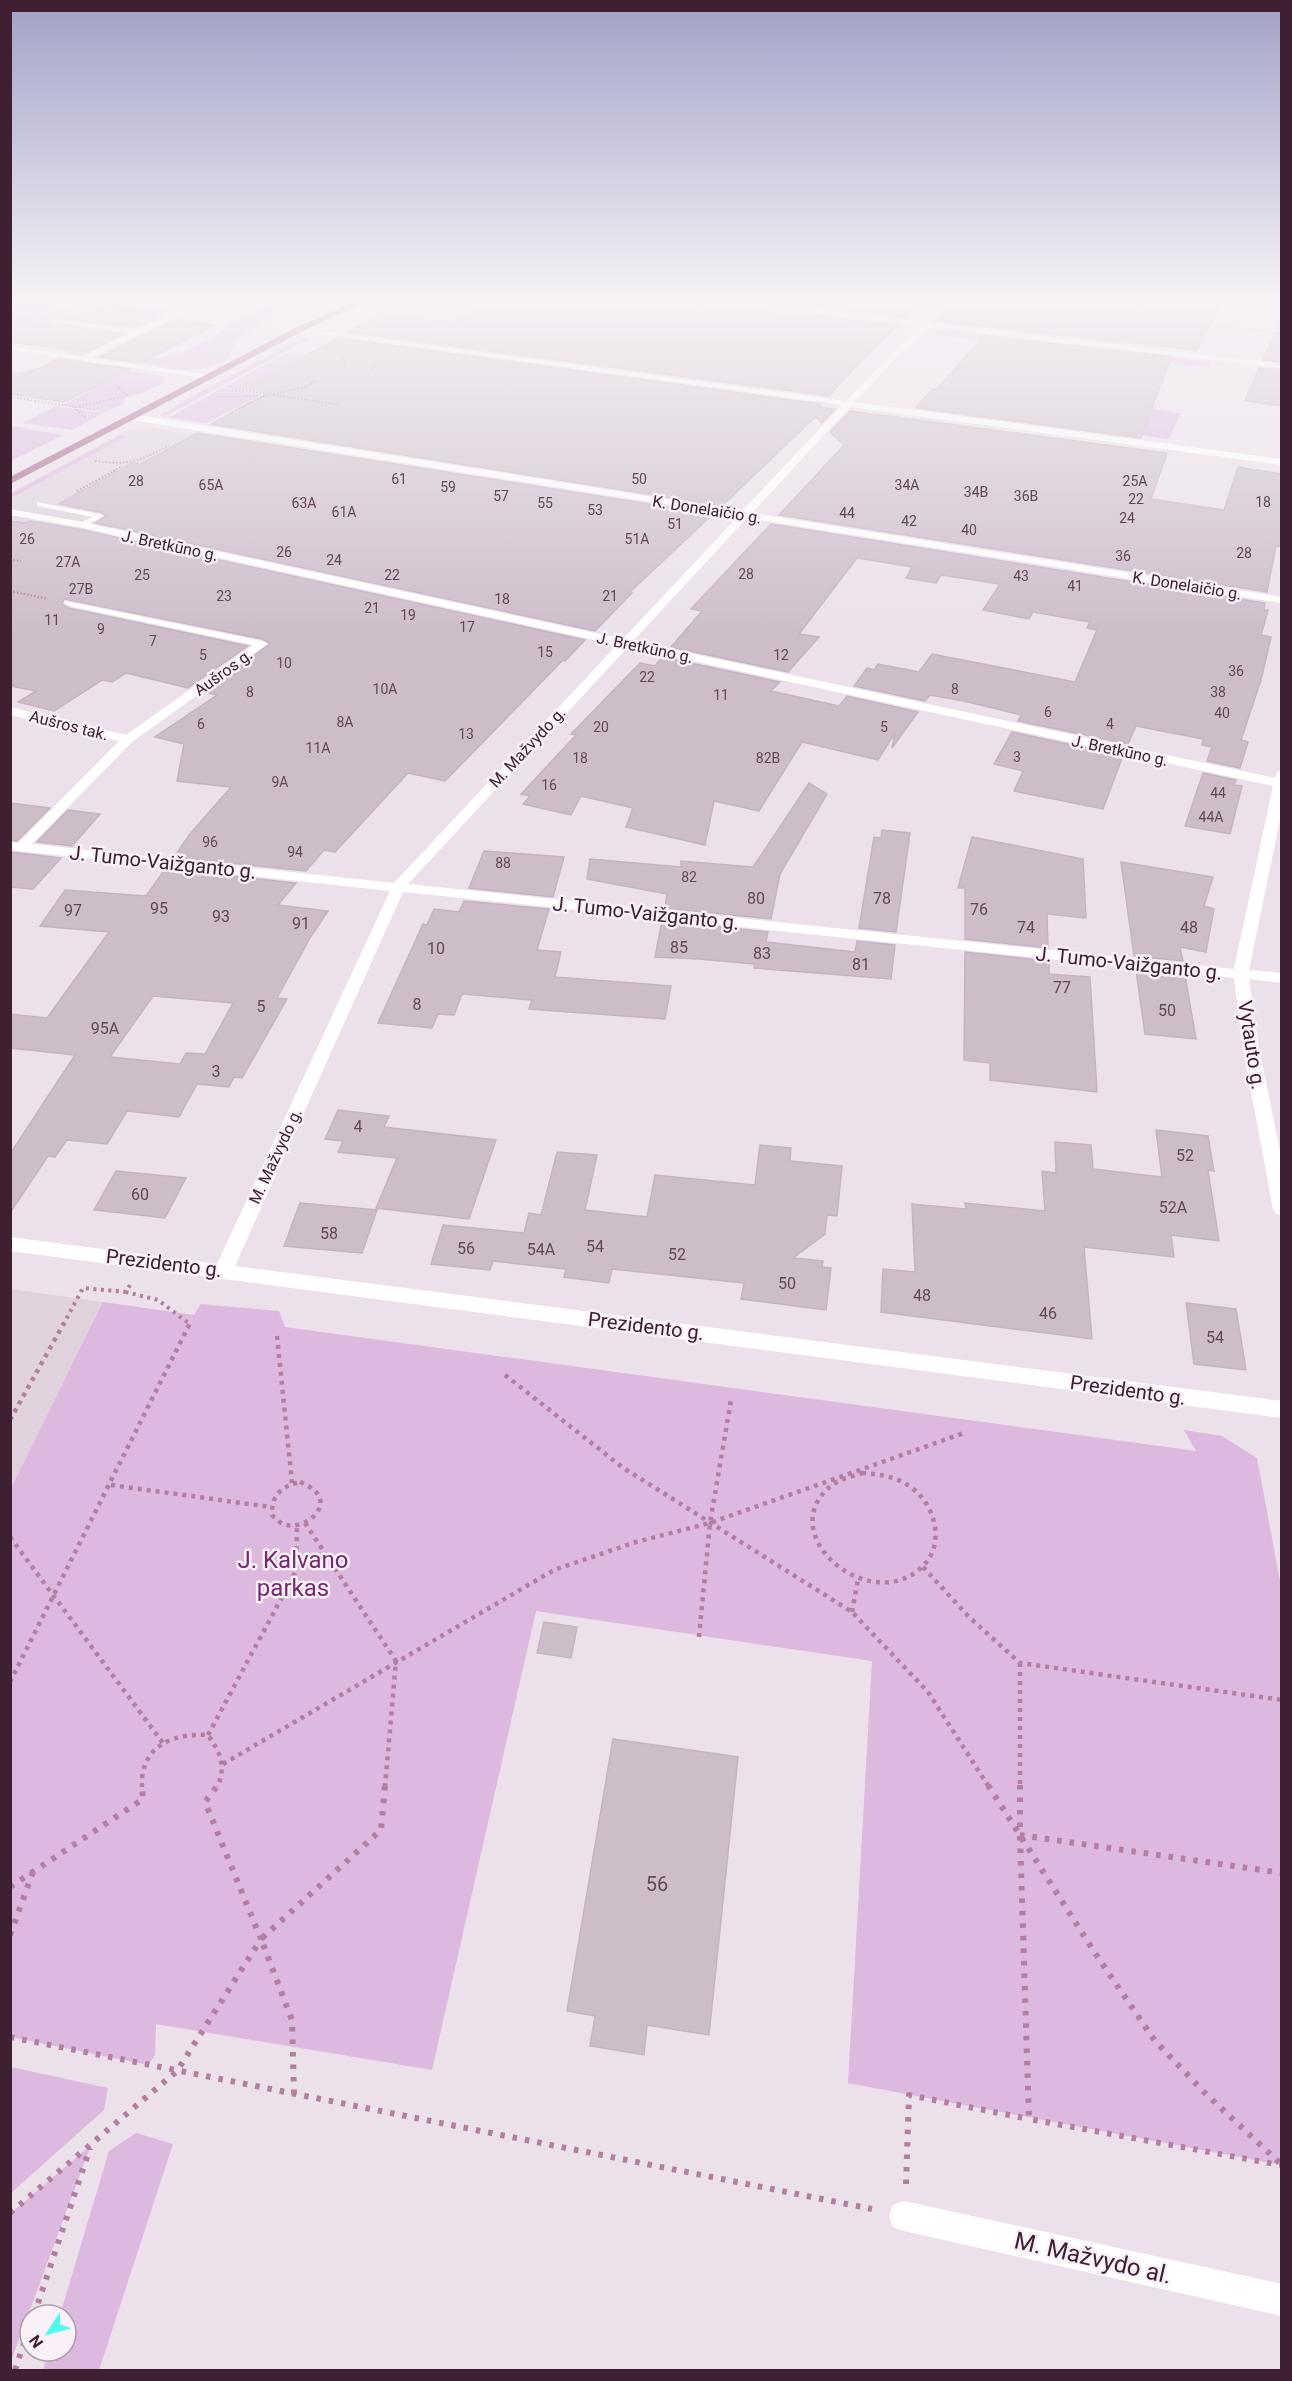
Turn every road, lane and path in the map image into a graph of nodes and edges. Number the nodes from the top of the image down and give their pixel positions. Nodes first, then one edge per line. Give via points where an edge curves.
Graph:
1 (80, 413) edge
2 (139, 413) edge
3 (230, 413) edge
4 (839, 413) edge
5 (929, 413) edge
6 (225, 416) dead end
7 (132, 417) junction
8 (91, 422) dead end
9 (178, 440) dead end
10 (94, 461) dead end
11 (1281, 462) edge
12 (122, 466) junction
13 (10, 481) edge
14 (40, 504) dead end
15 (50, 506) junction
16 (10, 513) edge
17 (745, 515) junction
18 (83, 525) junction
19 (10, 559) edge
20 (21, 561) dead end
21 (10, 591) edge
22 (1281, 600) edge
23 (69, 603) joint
24 (624, 642) junction
25 (10, 711) edge
26 (128, 740) junction
27 (1281, 779) edge
28 (16, 846) edge
29 (399, 886) junction
30 (1241, 974) junction
31 (1281, 978) edge
32 (1281, 1209) edge
33 (10, 1244) edge
34 (142, 1261) junction
35 (223, 1270) junction
36 (126, 1292) junction
37 (277, 1336) dead end
38 (505, 1375) dead end
39 (731, 1400) dead end
40 (1281, 1410) edge
41 (10, 1420) edge
42 (963, 1433) dead end
43 (847, 1476) junction
44 (292, 1483) junction
45 (111, 1485) junction
46 (271, 1507) junction
47 (305, 1523) junction
48 (710, 1523) junction
49 (297, 1525) junction
50 (10, 1537) edge
51 (923, 1567) junction
52 (858, 1579) junction
53 (55, 1596) junction
54 (852, 1612) junction
55 (699, 1637) dead end
56 (396, 1661) junction
57 (1020, 1663) junction
58 (10, 1682) edge
59 (1281, 1700) edge
60 (208, 1736) junction
61 (163, 1743) junction
62 (223, 1764) junction
63 (1020, 1835) junction
64 (34, 1871) junction
65 (1281, 1873) edge
66 (10, 1887) edge
67 (10, 1935) edge
68 (261, 1939) junction
69 (10, 2037) edge
70 (177, 2071) junction
71 (294, 2094) junction
72 (1029, 2119) junction
73 (91, 2145) junction
74 (1281, 2165) edge
75 (10, 2213) edge
76 (904, 2216) junction
77 (1281, 2300) edge
78 (37, 2303) edge

1 - 8 path
2 - 7 main road
3 - 6 path
4 - 17 street, M. Mažvydo g.
5 - 11 street
7 - 13 main road
7 - 17 street, K. Donelaičio g.
9 - 12 path via 138,462
10 - 12 path
12 - 15 path
14 - 15 lane
15 - 18 lane via 100,516
16 - 18 street, J. Bretkūno g.
17 - 22 street, K. Donelaičio g.
17 - 24 street, M. Mažvydo g.
18 - 24 street, J. Bretkūno g.
19 - 20 path
21 - 23 path
23 - 26 street, Aušros g. via 262,644
24 - 27 street, J. Bretkūno g.
24 - 29 street, M. Mažvydo g.
25 - 26 street, Aušros tak.
26 - 28 street, Aušros g.
27 - 30 street, Vytauto g.
28 - 29 street, J. Tumo-Vaižganto g.
29 - 30 street, J. Tumo-Vaižganto g.
29 - 35 street, M. Mažvydo g.
30 - 31 street, J. Tumo-Vaižganto g.
30 - 32 street, Vytauto g.
33 - 34 street, Prezidento g.
34 - 35 street, Prezidento g.
34 - 36 path
35 - 40 street, Prezidento g.
36 - 41 path via 83,1288
36 - 45 path via 158,1300 191,1324
37 - 44 path
38 - 48 path via 622,1467
39 - 48 path
42 - 43 path
43 - 48 path
43 - 51 path via 862,1473 894,1477 920,1495 933,1514 937,1536 934,1550
43 - 52 path via 820,1494 813,1508 812,1524 824,1556
44 - 46 path via 277,1493
44 - 47 path via 308,1483 322,1499 318,1512
45 - 46 path
45 - 53 path
46 - 49 path via 276,1520
47 - 49 path
47 - 56 path
48 - 54 path
48 - 55 path
48 - 56 path via 636,1542 554,1570
49 - 60 path via 296,1571
50 - 53 path
51 - 52 path via 904,1579 888,1582
51 - 57 path via 969,1617
52 - 54 path
53 - 58 path
53 - 61 path
54 - 63 path via 928,1692
56 - 62 path
56 - 68 path via 381,1830
57 - 59 path
57 - 63 path
60 - 61 path via 178,1735
60 - 62 path via 220,1751
61 - 64 path via 149,1755 144,1766 143,1799
62 - 68 path via 214,1793 205,1802
63 - 65 path
63 - 72 path
63 - 74 path via 1155,2041
64 - 66 path
64 - 67 path
68 - 70 path
68 - 71 path via 292,2020
69 - 70 path
70 - 71 path
70 - 73 path
71 - 76 path
72 - 74 path
72 - 76 path via 909,2095
73 - 75 path
73 - 78 path
76 - 77 street, M. Mažvydo al.

